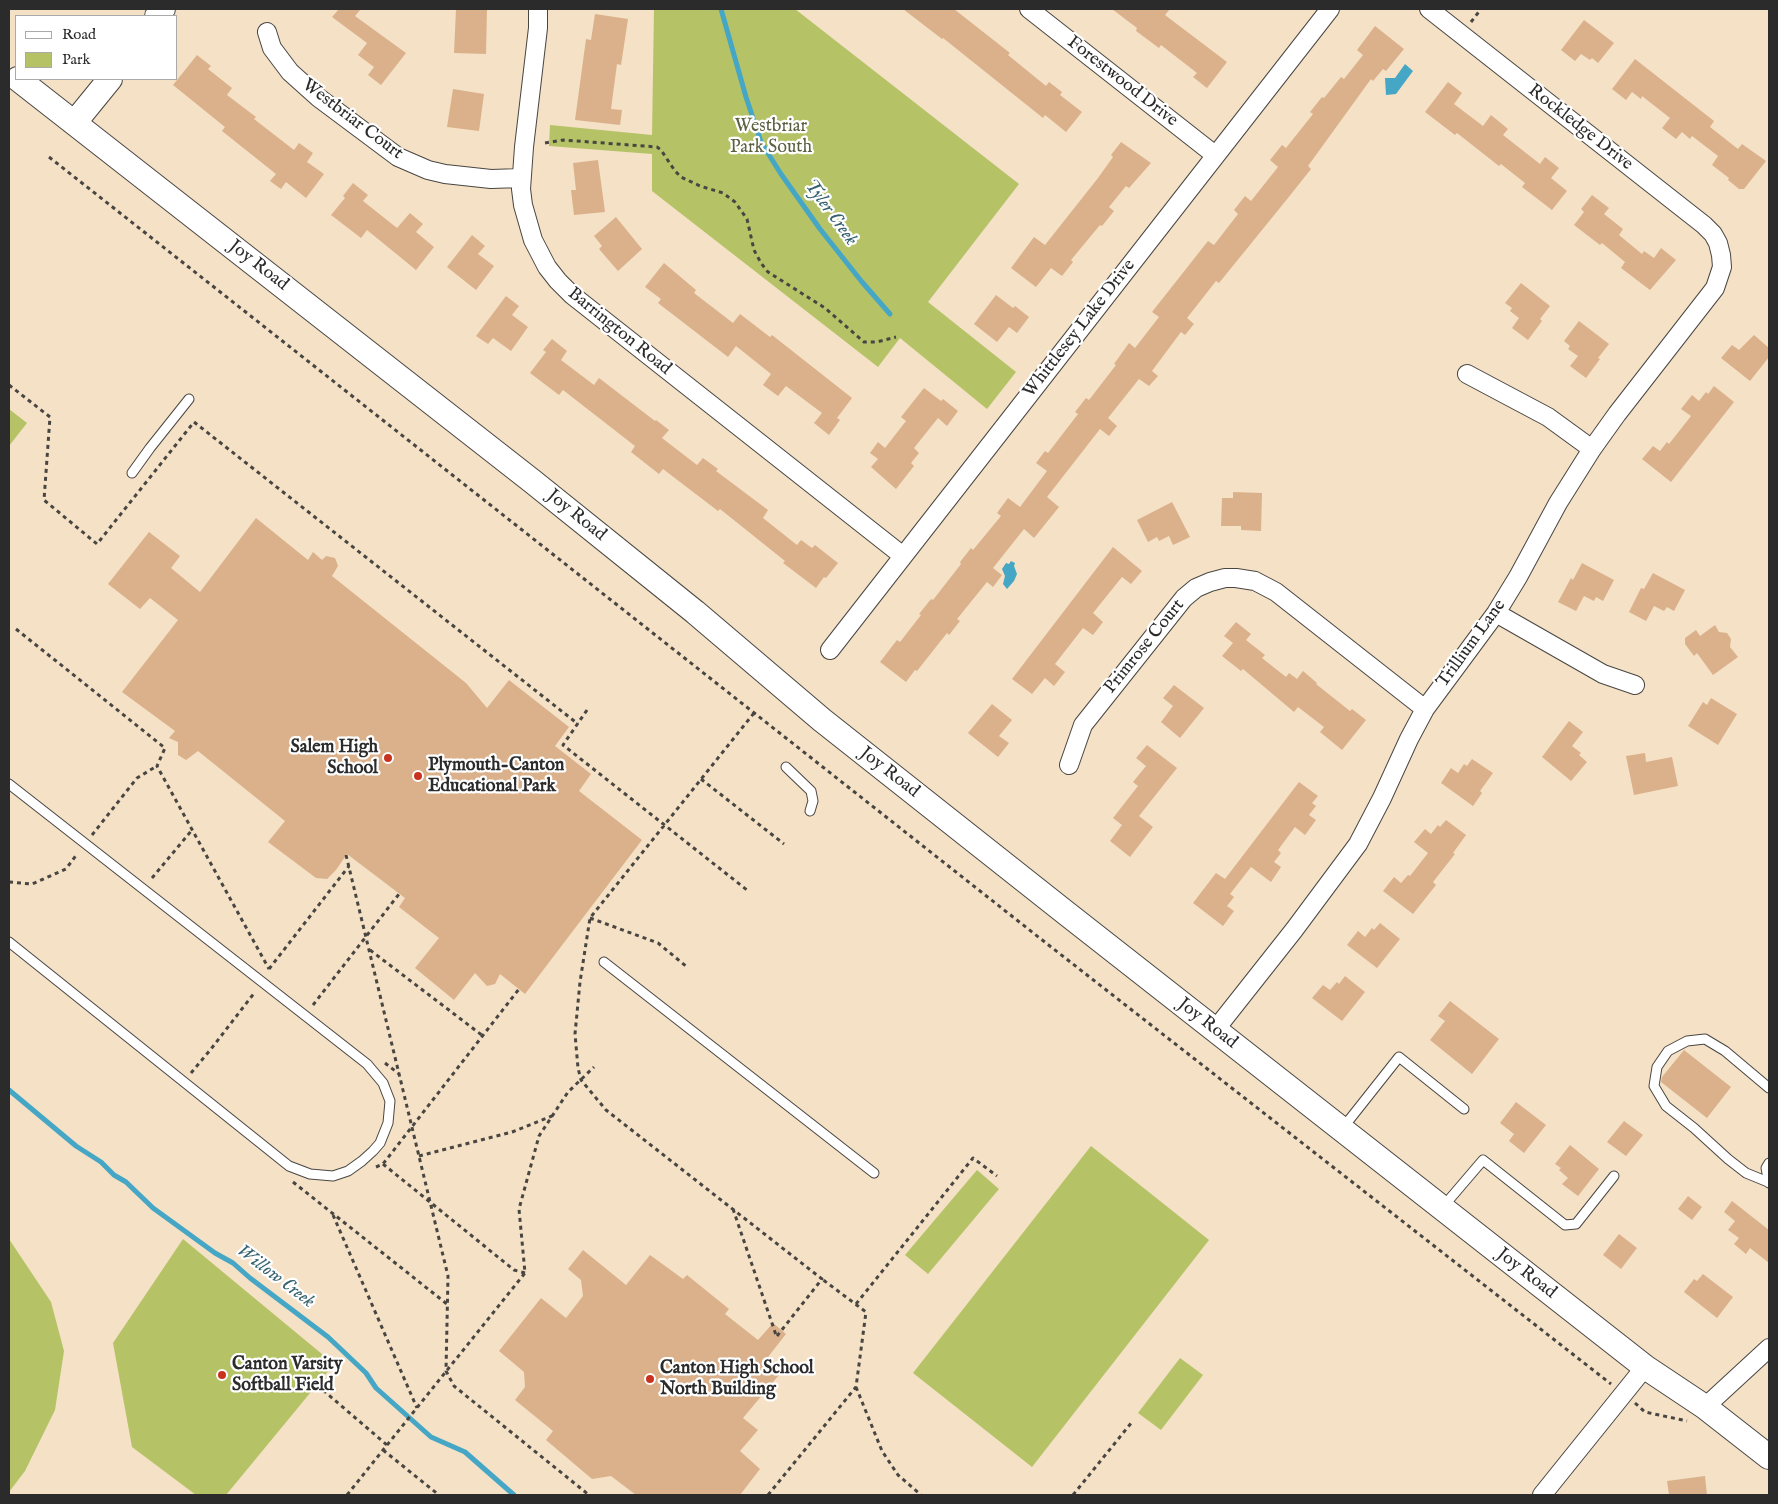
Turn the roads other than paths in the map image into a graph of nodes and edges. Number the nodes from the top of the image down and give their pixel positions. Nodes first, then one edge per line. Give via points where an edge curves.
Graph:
1 (538, 9) edge
2 (1029, 9) edge
3 (1330, 9) edge
4 (1429, 9) edge
5 (267, 32) dead end
6 (20, 80) edge
7 (109, 80) edge
8 (74, 122) junction
9 (1215, 155) junction
10 (521, 178) junction
11 (1721, 255) joint
12 (1467, 374) dead end
13 (189, 399) dead end
14 (1592, 449) junction
15 (132, 473) dead end
16 (903, 556) junction
17 (1496, 612) junction
18 (830, 650) dead end
19 (1635, 685) dead end
20 (1426, 709) junction
21 (1069, 765) dead end
22 (786, 768) dead end
23 (9, 784) edge
24 (810, 811) dead end
25 (9, 942) edge
26 (604, 962) dead end
27 (1215, 1030) junction
28 (1769, 1088) edge
29 (1464, 1109) dead end
30 (1342, 1129) junction
31 (1769, 1163) edge
32 (874, 1173) dead end
33 (1614, 1176) dead end
34 (1769, 1183) edge
35 (1442, 1208) junction
36 (1769, 1348) edge
37 (1645, 1367) junction
38 (1699, 1414) junction
39 (1769, 1457) edge
40 (1542, 1495) edge

1 - 10 street, Barrington Road
2 - 9 street, Forestwood Drive
3 - 9 street, Whittlesey Lake Drive
4 - 11 street, Rockledge Drive via 1704,225 1718,242
5 - 10 street, Westbriar Court via 272,48 290,72 398,157 446,174
6 - 8 street, Joy Road
7 - 8 street
8 - 27 street, Joy Road via 532,481 829,725
9 - 16 street, Whittlesey Lake Drive
10 - 16 street, Barrington Road via 523,205 533,240 547,267 572,295
11 - 14 street, Trillium Lane via 1722,267 1715,288
12 - 14 street via 1548,416
13 - 15 lane
14 - 17 street, Trillium Lane
16 - 18 street, Whittlesey Lake Drive
17 - 19 street via 1603,674
17 - 20 street, Trillium Lane
20 - 21 street, Primrose Court via 1276,592 1255,581 1225,578 1196,588 1184,598 1083,726
20 - 27 street, Trillium Lane via 1358,844
22 - 24 lane via 811,791 814,801
23 - 25 lane via 367,1064 383,1082 390,1101 388,1123 380,1142 362,1161 333,1176 310,1174 289,1166
26 - 32 lane
27 - 30 street, Joy Road
28 - 34 lane via 1725,1051 1705,1039 1687,1041 1668,1050 1657,1067 1654,1086 1666,1106 1728,1159 1746,1173
29 - 30 lane via 1399,1057
30 - 35 street, Joy Road
31 - 34 lane via 1766,1168
33 - 35 lane via 1576,1224 1565,1225 1483,1160
35 - 37 street, Joy Road
36 - 38 street
37 - 38 street, Joy Road
37 - 40 street
38 - 39 street, Joy Road

